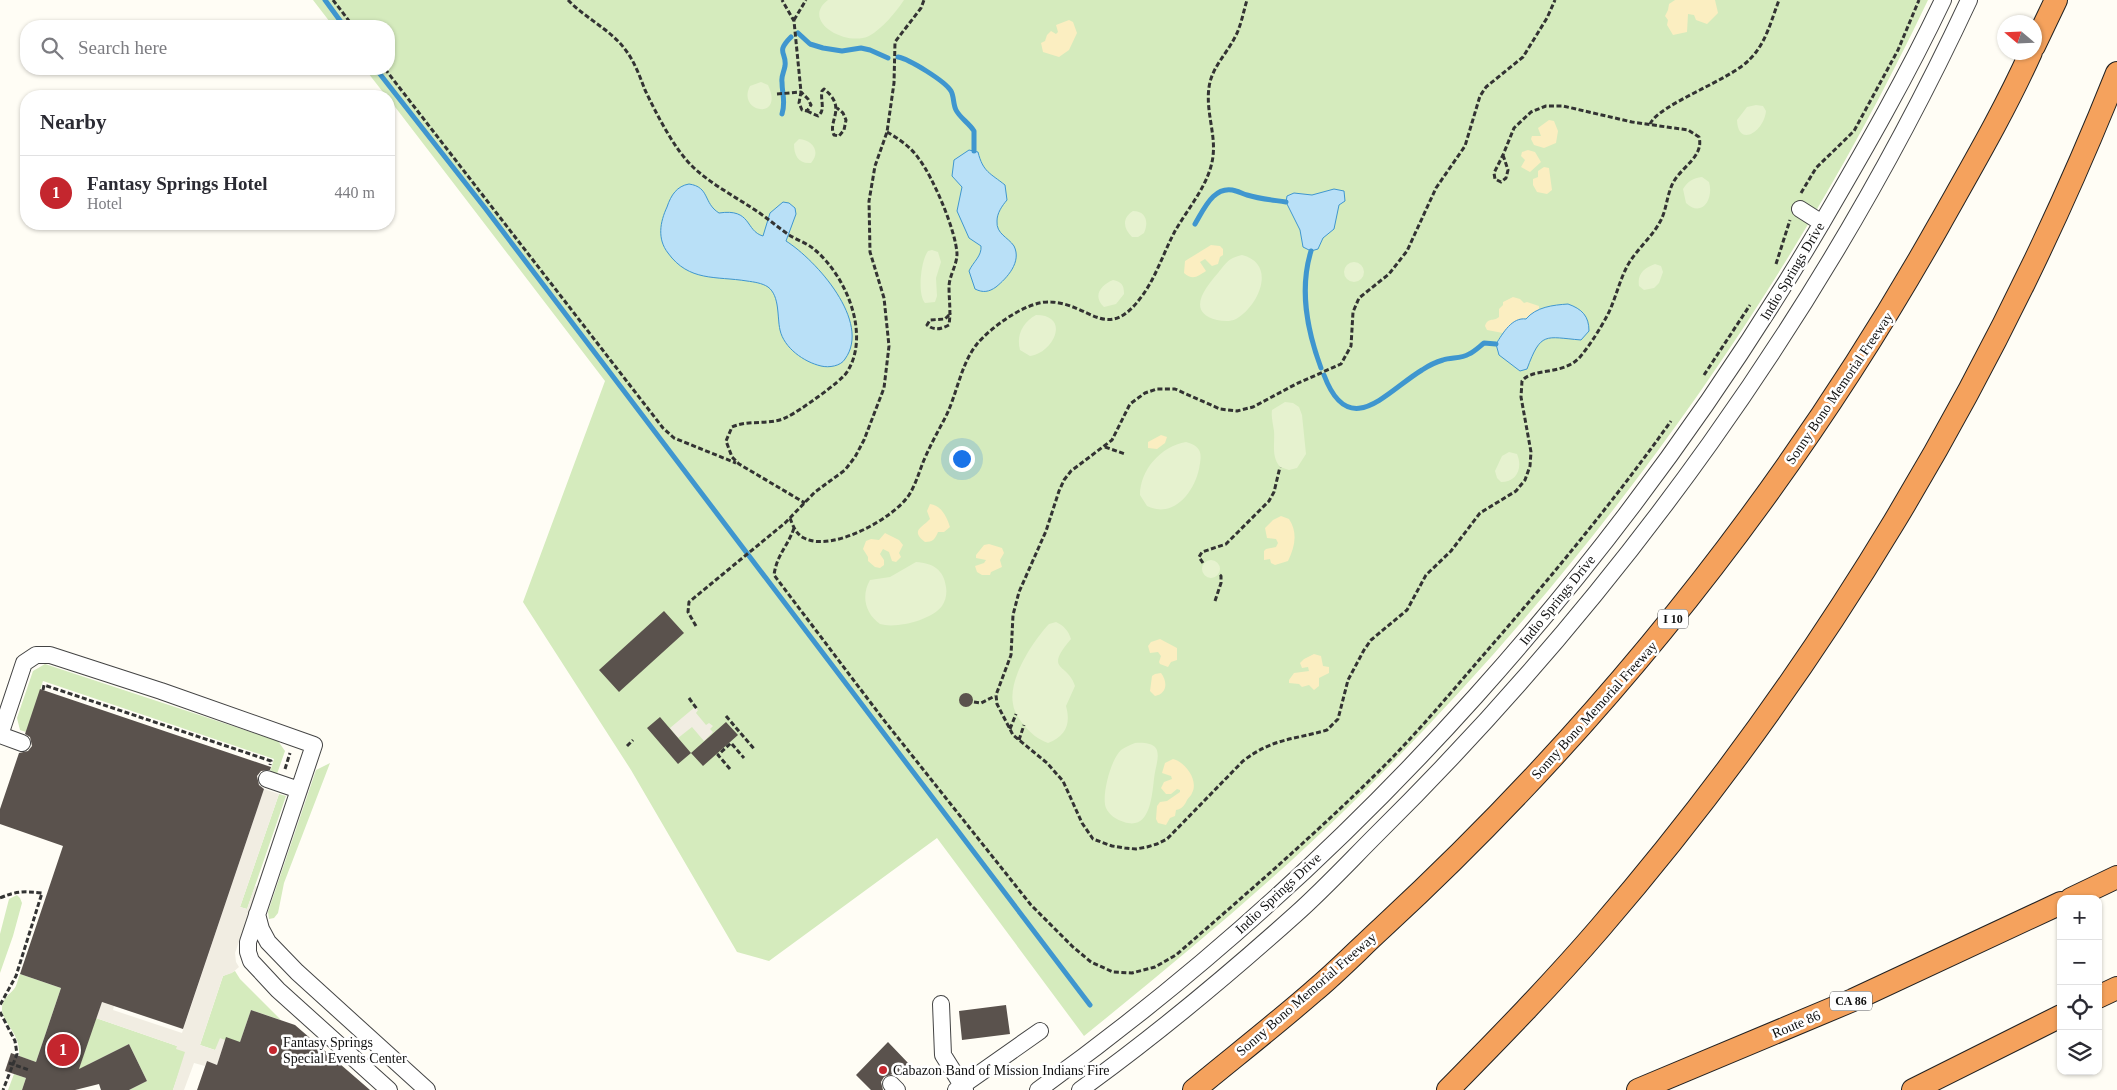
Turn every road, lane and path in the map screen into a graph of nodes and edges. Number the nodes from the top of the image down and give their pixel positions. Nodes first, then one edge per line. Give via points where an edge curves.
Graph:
1 (333, 0) edge
2 (568, 0) edge
3 (782, 0) edge
4 (806, 0) edge
5 (924, 0) edge
6 (1246, 0) edge
7 (1555, 0) edge
8 (1779, 0) edge
9 (1919, 0) edge
10 (1943, 0) edge
11 (1970, 0) edge
12 (2056, 0) edge
13 (348, 20) edge
14 (794, 21) junction
15 (2042, 29) edge
16 (2027, 60) edge
17 (2117, 73) edge
18 (390, 75) edge
19 (801, 92) junction
20 (777, 94) dead end
21 (837, 108) junction
22 (808, 111) junction
23 (1650, 124) junction
24 (887, 132) junction
25 (1503, 156) junction
26 (1797, 207) junction
27 (1822, 223) junction
28 (1776, 266) dead end
29 (1755, 298) dead end
30 (951, 313) junction
31 (1702, 377) dead end
32 (1675, 417) dead end
33 (1105, 447) junction
34 (1125, 454) dead end
35 (739, 464) junction
36 (1280, 467) dead end
37 (805, 503) junction
38 (790, 518) junction
39 (794, 528) junction
40 (1203, 562) dead end
41 (1219, 574) dead end
42 (1215, 601) dead end
43 (696, 626) dead end
44 (43, 690) dead end
45 (996, 695) junction
46 (689, 698) dead end
47 (974, 702) dead end
48 (697, 709) dead end
49 (1016, 714) dead end
50 (726, 716) dead end
51 (1024, 725) dead end
52 (1010, 730) junction
53 (0, 735) edge
54 (633, 740) dead end
55 (1018, 740) junction
56 (22, 743) dead end
57 (627, 746) dead end
58 (755, 750) dead end
59 (289, 758) dead end
60 (744, 758) dead end
61 (730, 769) dead end
62 (273, 773) junction
63 (299, 790) junction
64 (2117, 877) edge
65 (2079, 895) edge
66 (0, 898) edge
67 (2057, 906) edge
68 (257, 914) junction
69 (2117, 988) edge
70 (2102, 995) edge
71 (940, 1004) dead end
72 (0, 1005) edge
73 (0, 1012) edge
74 (2057, 1018) edge
75 (1040, 1030) dead end
76 (11, 1064) junction
77 (29, 1070) dead end
78 (961, 1089) edge
79 (3, 1090) edge
80 (389, 1090) edge
81 (427, 1090) edge
82 (1038, 1090) edge
83 (1080, 1090) edge
84 (1194, 1090) edge
85 (1448, 1090) edge
86 (1638, 1090) edge
87 (1913, 1090) edge

1 - 13 path
2 - 35 path via 623,46 653,107 693,167 816,251 848,295 853,308 857,336 855,357 847,373 840,382 786,418 746,422 732,428 726,441 732,457
3 - 14 path
4 - 14 path
5 - 24 path via 895,42 894,83
6 - 39 path via 1235,38 1214,69 1209,84 1213,157 1209,172 1172,236 1155,274 1132,310 1123,317 1108,320 1050,302 1017,312 991,331 970,354 950,409 923,461 916,483 898,508 840,539 827,542 808,540
7 - 33 path via 1523,57 1486,87 1465,146 1436,188 1407,251 1389,274 1359,298 1353,312 1351,346 1341,364 1253,407 1237,411 1220,409 1175,389 1145,393 1130,404 1112,440
8 - 23 path via 1763,42 1750,60 1667,109
9 - 26 path via 1898,50 1854,131 1816,168
10 - 27 lane, Indio Springs Drive
11 - 83 lane, Indio Springs Drive via 1882,173 1810,295 1676,494 1550,649 1465,745 1298,912 1195,1000
12 - 15 highway
14 - 19 path
16 - 84 highway, Sonny Bono Memorial Freeway / I 10 via 2009,102 1895,303 1747,524 1661,634 1565,744 1430,884 1315,990
17 - 85 highway via 2077,169 1994,346 1882,544 1814,649 1745,746 1600,928
18 - 35 path via 663,428 674,438
19 - 20 path
19 - 22 path via 808,99
19 - 22 path via 799,103 802,110
21 - 21 path via 832,131 840,136 846,120
21 - 22 path via 824,89 821,115
23 - 25 path via 1563,106 1546,106 1531,112 1514,128
23 - 55 path via 1695,133 1699,137 1700,149 1674,180 1661,220 1628,264 1607,316 1580,357 1560,370 1528,376 1522,382 1521,398 1531,452 1525,480 1516,491 1480,513 1451,551 1426,575 1408,610 1371,640 1348,680 1338,720 1333,726 1259,750 1243,761 1173,834 1157,844 1136,849 1112,846 1093,839 1063,781 1047,763
24 - 30 path via 898,138 920,160 956,243 957,256 948,285
24 - 37 path via 872,180 869,227 870,252 884,298 889,346 884,388 855,457 845,470
25 - 25 path via 1494,173 1495,179 1501,182 1508,170
26 - 27 lane
26 - 28 path
27 - 82 lane, Indio Springs Drive via 1720,386 1656,476 1580,573 1448,728 1282,891 1180,981
29 - 31 path
30 - 30 path via 949,325 941,329 927,325 930,320 945,319
32 - 39 path via 1525,608 1385,765 1300,846 1176,955 1155,967 1132,973 1113,972 1091,962 1031,904 883,719 774,575 776,561
33 - 34 path
33 - 45 path via 1071,471 1059,491 1046,531 1017,598 1011,655
35 - 37 path
36 - 40 path via 1269,501 1226,544 1202,552 1198,557
37 - 38 path
38 - 39 path
38 - 43 path via 689,602 690,617
41 - 42 path via 1221,583
44 - 62 path via 44,685 271,761
45 - 47 path via 982,703
45 - 52 path
46 - 48 path
49 - 52 path
50 - 58 path
51 - 55 path
52 - 55 path
53 - 56 lane
53 - 63 lane via 24,664 36,655 50,655 314,745
54 - 57 path
59 - 62 path
60 - 61 path via 731,743 718,755
62 - 63 lane
63 - 68 lane
64 - 65 highway
66 - 72 path via 10,892 42,893 16,976
67 - 86 highway, Route 86 / CA 86 via 1852,1000
68 - 80 lane via 248,942 251,961 278,990
68 - 81 lane via 261,929 273,948
69 - 70 highway
71 - 78 lane via 943,1055
73 - 76 path via 15,1041 17,1054
74 - 87 highway
75 - 78 lane
76 - 77 path
76 - 79 path

